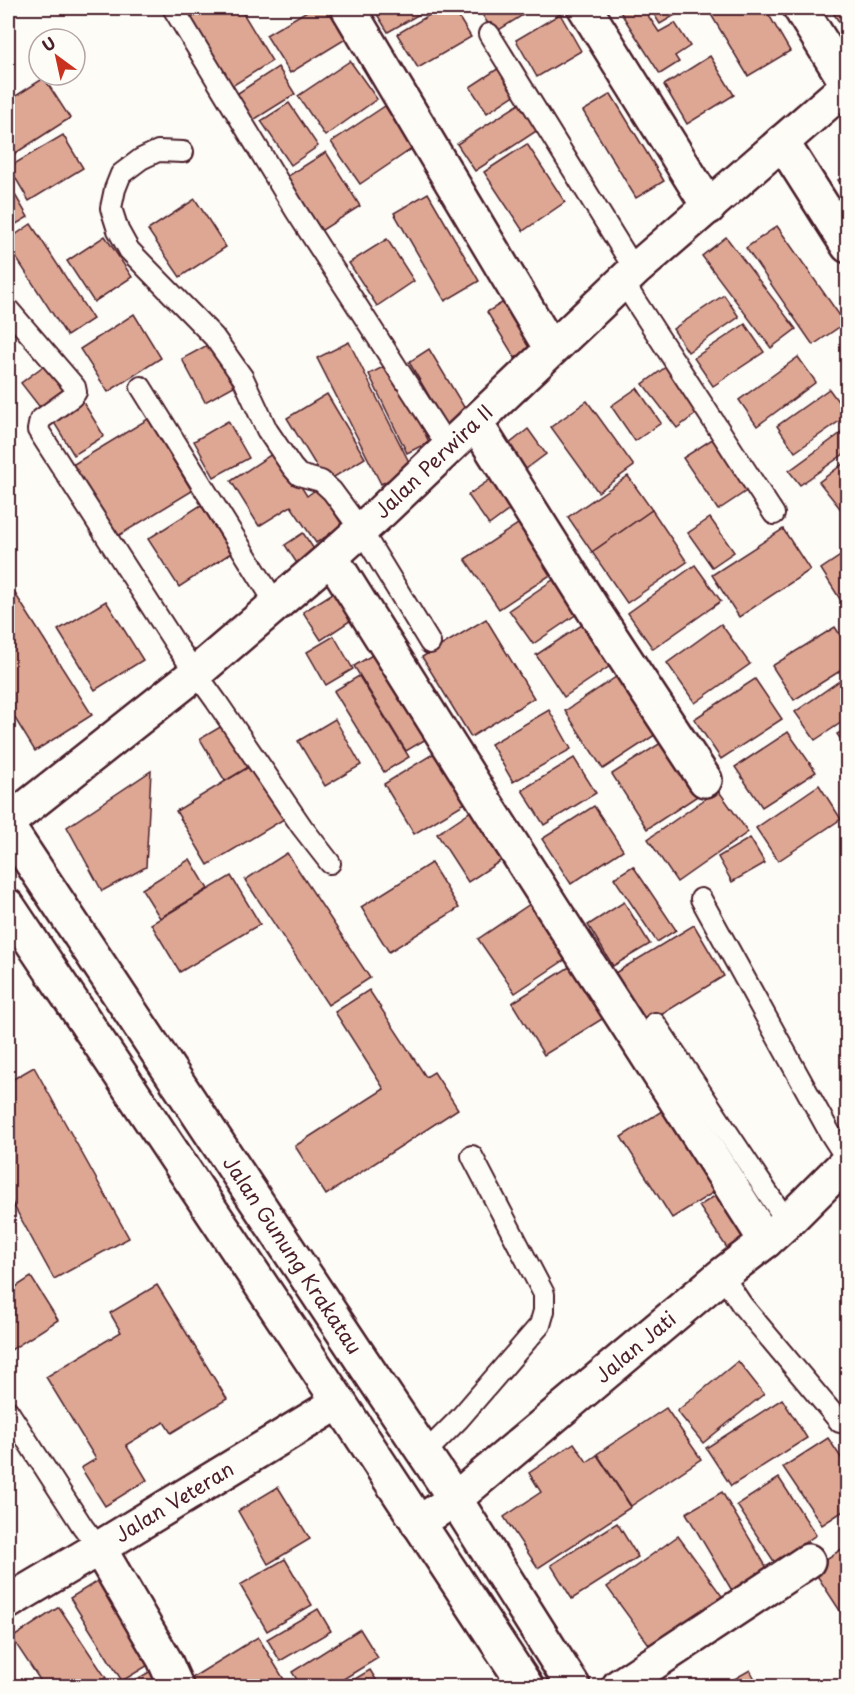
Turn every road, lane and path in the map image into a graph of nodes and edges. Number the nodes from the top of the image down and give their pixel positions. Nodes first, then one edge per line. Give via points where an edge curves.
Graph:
1 (173, 8) edge
2 (348, 8) edge
3 (585, 8) edge
4 (800, 8) edge
5 (489, 34) dead end
6 (848, 85) edge
7 (782, 142) junction
8 (183, 152) dead end
9 (709, 207) junction
10 (848, 246) edge
11 (629, 276) junction
12 (8, 309) edge
13 (552, 348) junction
14 (141, 387) dead end
15 (475, 422) junction
16 (448, 447) junction
17 (774, 514) dead end
18 (361, 530) junction
19 (331, 556) junction
20 (276, 604) junction
21 (430, 643) dead end
22 (196, 673) junction
23 (705, 780) dead end
24 (8, 822) edge
25 (8, 827) edge
26 (330, 863) dead end
27 (700, 899) dead end
28 (8, 906) edge
29 (655, 1023) dead end
30 (472, 1156) dead end
31 (848, 1161) edge
32 (776, 1231) junction
33 (722, 1275) junction
34 (339, 1402) junction
35 (8, 1411) edge
36 (840, 1422) dead end
37 (425, 1453) junction
38 (455, 1499) junction
39 (418, 1523) junction
40 (99, 1548) junction
41 (808, 1562) dead end
42 (8, 1602) edge
43 (176, 1686) edge
44 (526, 1686) edge
45 (573, 1686) edge
46 (619, 1686) edge

1 - 16 lane via 296,211
2 - 13 main road
3 - 9 main road
4 - 6 main road
5 - 11 lane
6 - 7 main road, Jalan Perwira II
7 - 9 main road, Jalan Perwira II
7 - 10 main road
8 - 18 lane via 158,151 121,174 111,208 118,230 129,250 214,337 243,378 267,430 292,467 299,475 328,486
9 - 11 main road, Jalan Perwira II
11 - 13 main road, Jalan Perwira II
11 - 17 lane
12 - 22 lane via 75,387 72,397 40,420 38,430
13 - 15 main road, Jalan Perwira II
14 - 20 lane
15 - 16 main road, Jalan Perwira II
15 - 23 main road
16 - 18 main road, Jalan Perwira II
18 - 19 main road, Jalan Perwira II
18 - 21 lane
19 - 20 main road, Jalan Perwira II
19 - 32 main road via 490,810
20 - 22 main road, Jalan Perwira II
22 - 24 main road, Jalan Perwira II
22 - 26 lane
25 - 37 main road, Jalan Gunung Krakatau
27 - 31 lane
28 - 34 main road
29 - 32 lane
30 - 37 lane via 544,1294 544,1311 540,1325
31 - 32 main road, Jalan Jati
32 - 33 main road, Jalan Jati
33 - 36 lane via 742,1305
33 - 38 main road, Jalan Jati
34 - 39 main road
34 - 40 main road, Jalan Veteran
35 - 40 lane
37 - 38 main road, Jalan Gunung Krakatau
38 - 39 main road, Jalan Jati
38 - 45 main road, Jalan Gunung Krakatau
39 - 44 main road
40 - 42 main road, Jalan Veteran
40 - 43 main road
41 - 46 main road

